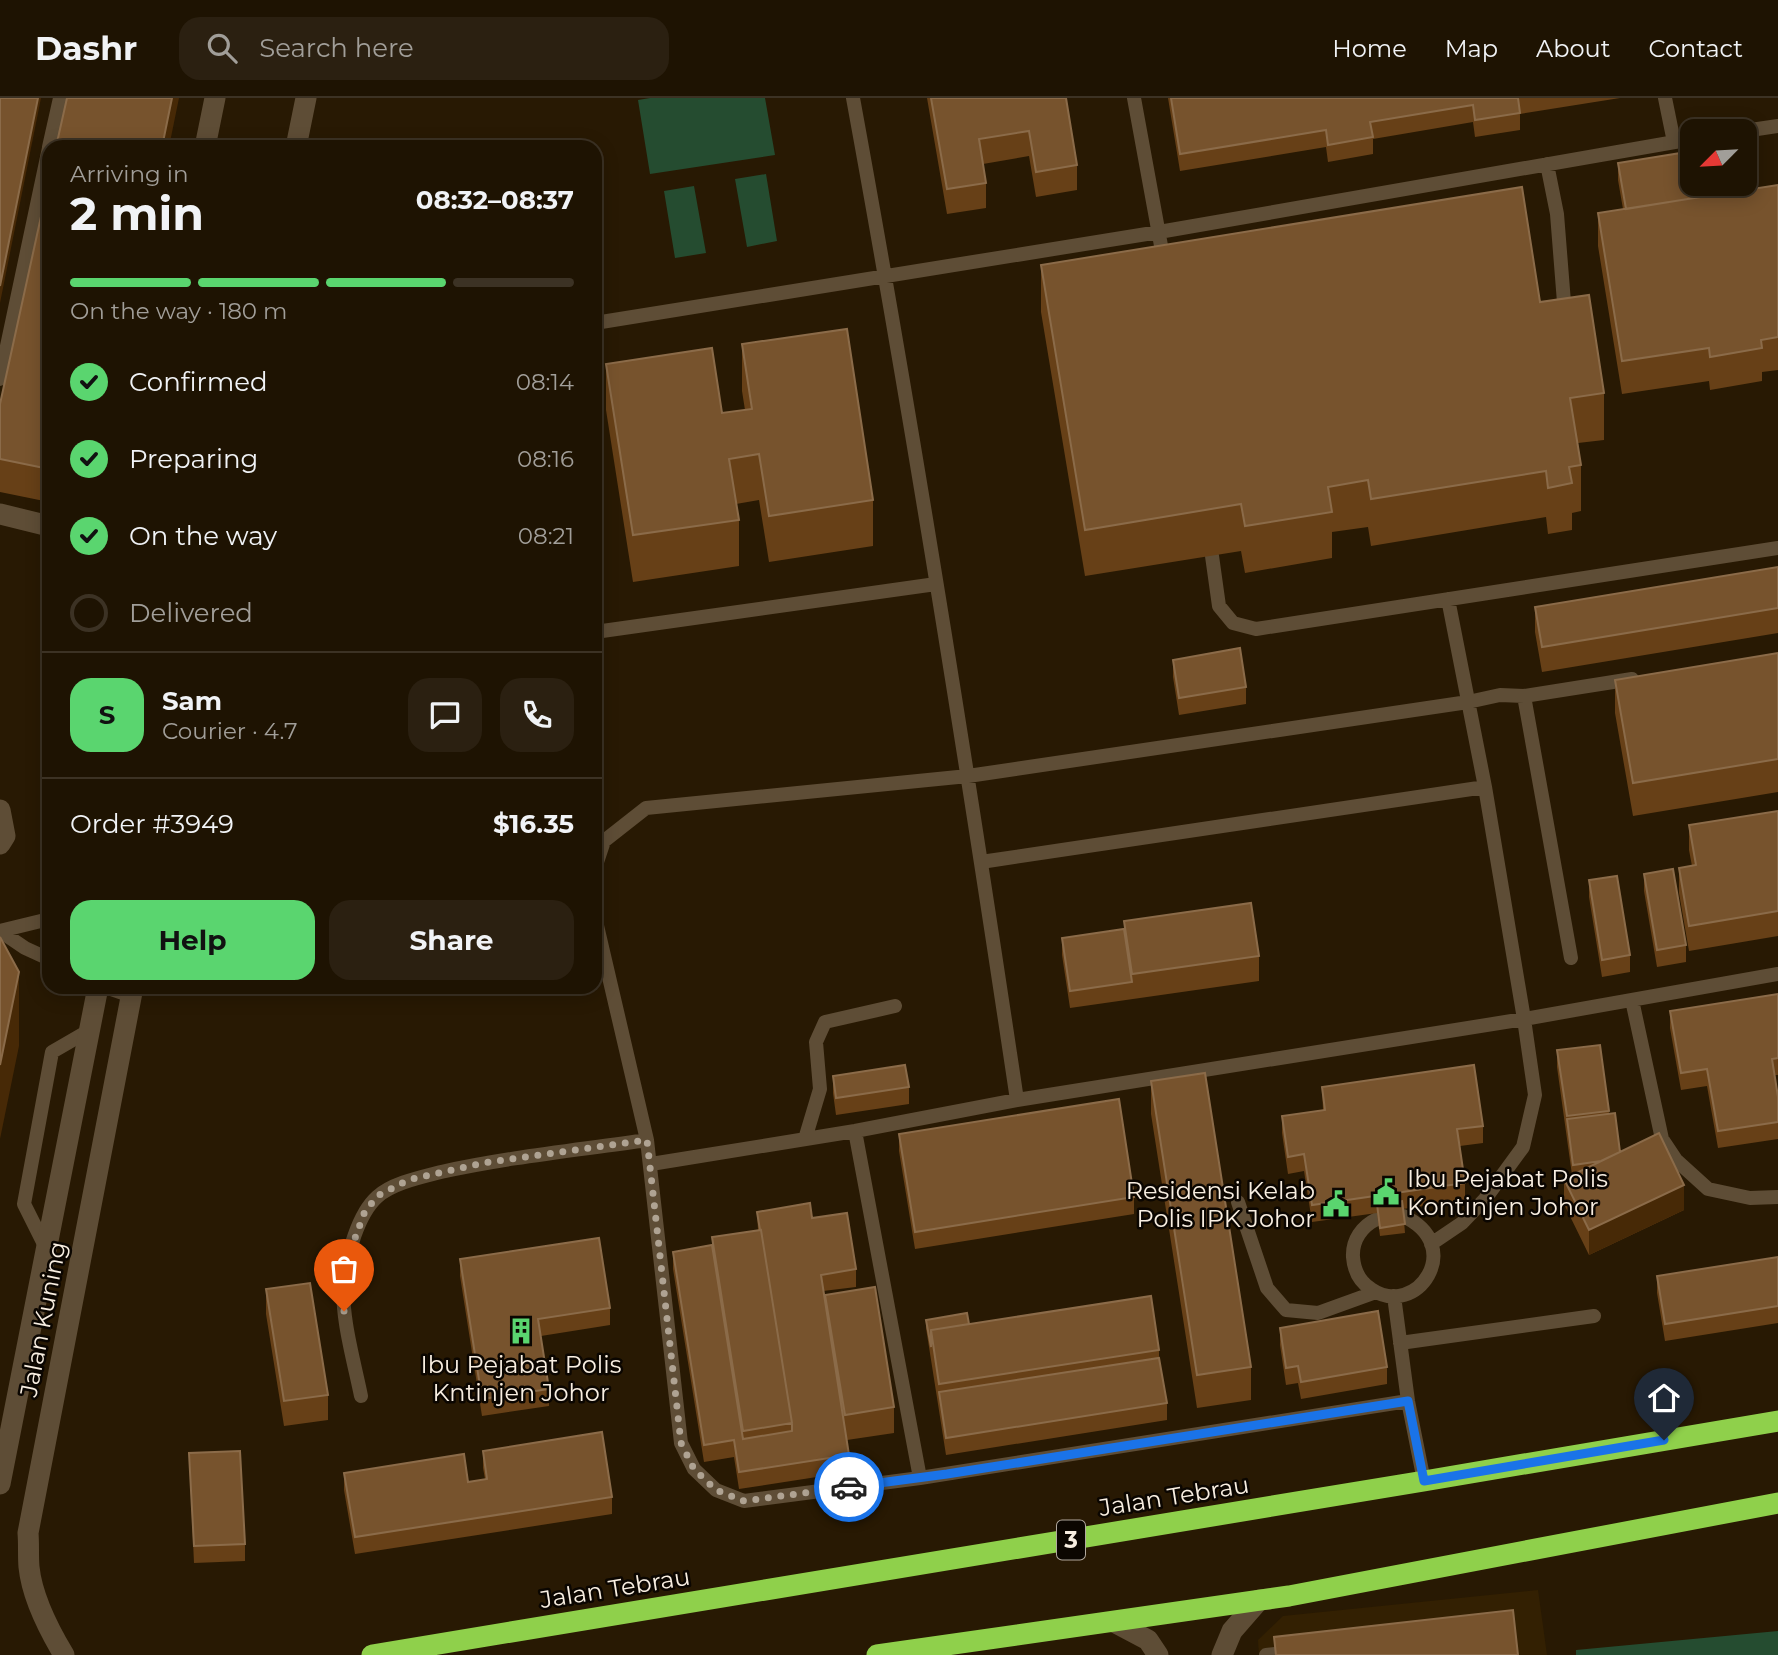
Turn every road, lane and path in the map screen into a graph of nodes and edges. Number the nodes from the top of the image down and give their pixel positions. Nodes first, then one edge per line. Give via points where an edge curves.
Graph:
1 (60, 98) edge
2 (215, 98) edge
3 (306, 98) edge
4 (853, 98) edge
5 (1134, 98) edge
6 (1665, 98) edge
7 (1778, 126) edge
8 (1757, 129) edge
9 (51, 140) edge
10 (206, 140) edge
11 (297, 140) edge
12 (1680, 141) edge
13 (1674, 142) junction
14 (1548, 164) junction
15 (42, 181) edge
16 (1159, 232) junction
17 (886, 276) junction
18 (1167, 279) edge
19 (1565, 315) edge
20 (602, 322) edge
21 (0, 380) edge
22 (0, 514) edge
23 (42, 524) edge
24 (1778, 548) edge
25 (1212, 556) dead end
26 (936, 584) junction
27 (1448, 599) junction
28 (602, 631) edge
29 (1644, 677) edge
30 (1524, 696) junction
31 (1468, 702) junction
32 (968, 776) junction
33 (1485, 788) junction
34 (0, 810) edge
35 (0, 844) edge
36 (602, 847) edge
37 (981, 862) junction
38 (42, 921) edge
39 (0, 931) edge
40 (602, 947) edge
41 (42, 956) edge
42 (1571, 958) dead end
43 (1778, 974) edge
44 (97, 994) edge
45 (132, 994) edge
46 (1632, 1000) junction
47 (895, 1006) dead end
48 (1524, 1019) junction
49 (90, 1030) junction
50 (1017, 1100) junction
51 (855, 1130) junction
52 (805, 1139) junction
53 (647, 1140) junction
54 (651, 1164) junction
55 (1778, 1197) edge
56 (1238, 1202) dead end
57 (1403, 1216) edge
58 (1377, 1219) edge
59 (1432, 1244) junction
60 (47, 1248) junction
61 (1376, 1292) junction
62 (1394, 1296) junction
63 (1594, 1316) dead end
64 (1400, 1343) junction
65 (361, 1396) dead end
66 (1408, 1401) junction
67 (1778, 1421) edge
68 (920, 1478) junction
69 (1424, 1481) junction
70 (0, 1483) edge
71 (1778, 1503) edge
72 (1289, 1596) junction
73 (1114, 1622) junction
74 (946, 1650) edge
75 (1305, 1650) edge
76 (64, 1655) edge
77 (372, 1655) edge
78 (877, 1655) edge
79 (1158, 1655) edge
80 (1222, 1655) edge
81 (1266, 1655) edge

1 - 9 lane
2 - 10 street
3 - 11 street
4 - 17 lane
5 - 16 lane
6 - 13 lane
7 - 8 lane
12 - 13 lane
13 - 14 lane
14 - 16 lane
14 - 19 lane
15 - 21 lane
16 - 17 lane
16 - 18 lane
17 - 20 lane
17 - 26 lane
22 - 23 street
24 - 27 lane
25 - 27 lane via 1219,606 1233,623 1256,629
26 - 28 lane
26 - 32 lane
27 - 31 lane
29 - 30 lane
30 - 31 lane via 1500,695
30 - 42 lane
31 - 32 lane
31 - 33 lane
32 - 36 lane via 646,808
32 - 37 lane
33 - 37 lane
33 - 48 lane
34 - 35 street via 5,836
37 - 50 lane
38 - 39 lane
39 - 41 lane
40 - 53 lane
43 - 46 lane
44 - 49 street, Jalan Kuning
45 - 76 street, Jalan Kuning via 28,1533 29,1569 38,1600
46 - 48 lane
46 - 55 lane via 1662,1139 1676,1160 1708,1189 1749,1198
47 - 52 lane via 825,1022 816,1042 820,1089
48 - 50 lane
48 - 59 lane via 1535,1095 1523,1147 1485,1199
49 - 60 street, Jalan Kuning
49 - 60 lane via 52,1052 24,1204
50 - 51 lane
51 - 52 lane
51 - 68 lane
52 - 54 lane
53 - 54 lane
53 - 65 lane via 483,1163 408,1180 379,1195 365,1211 343,1281 344,1311
54 - 68 lane via 681,1443 694,1469 716,1490 744,1501
56 - 61 lane via 1267,1287 1286,1310 1318,1313
57 - 59 lane via 1425,1231
58 - 61 lane via 1357,1237 1353,1255 1357,1273
59 - 62 lane via 1433,1262 1426,1280 1412,1292
60 - 70 street, Jalan Kuning
61 - 62 lane
62 - 64 lane
63 - 64 lane
64 - 66 lane
66 - 68 lane
66 - 69 lane
67 - 69 highway, Jalan Tebrau / 3
69 - 77 highway, Jalan Tebrau / 3
71 - 72 highway
72 - 73 highway
72 - 80 street via 1259,1600 1232,1631
73 - 74 highway
73 - 79 street via 1147,1640
74 - 78 highway
75 - 81 lane

